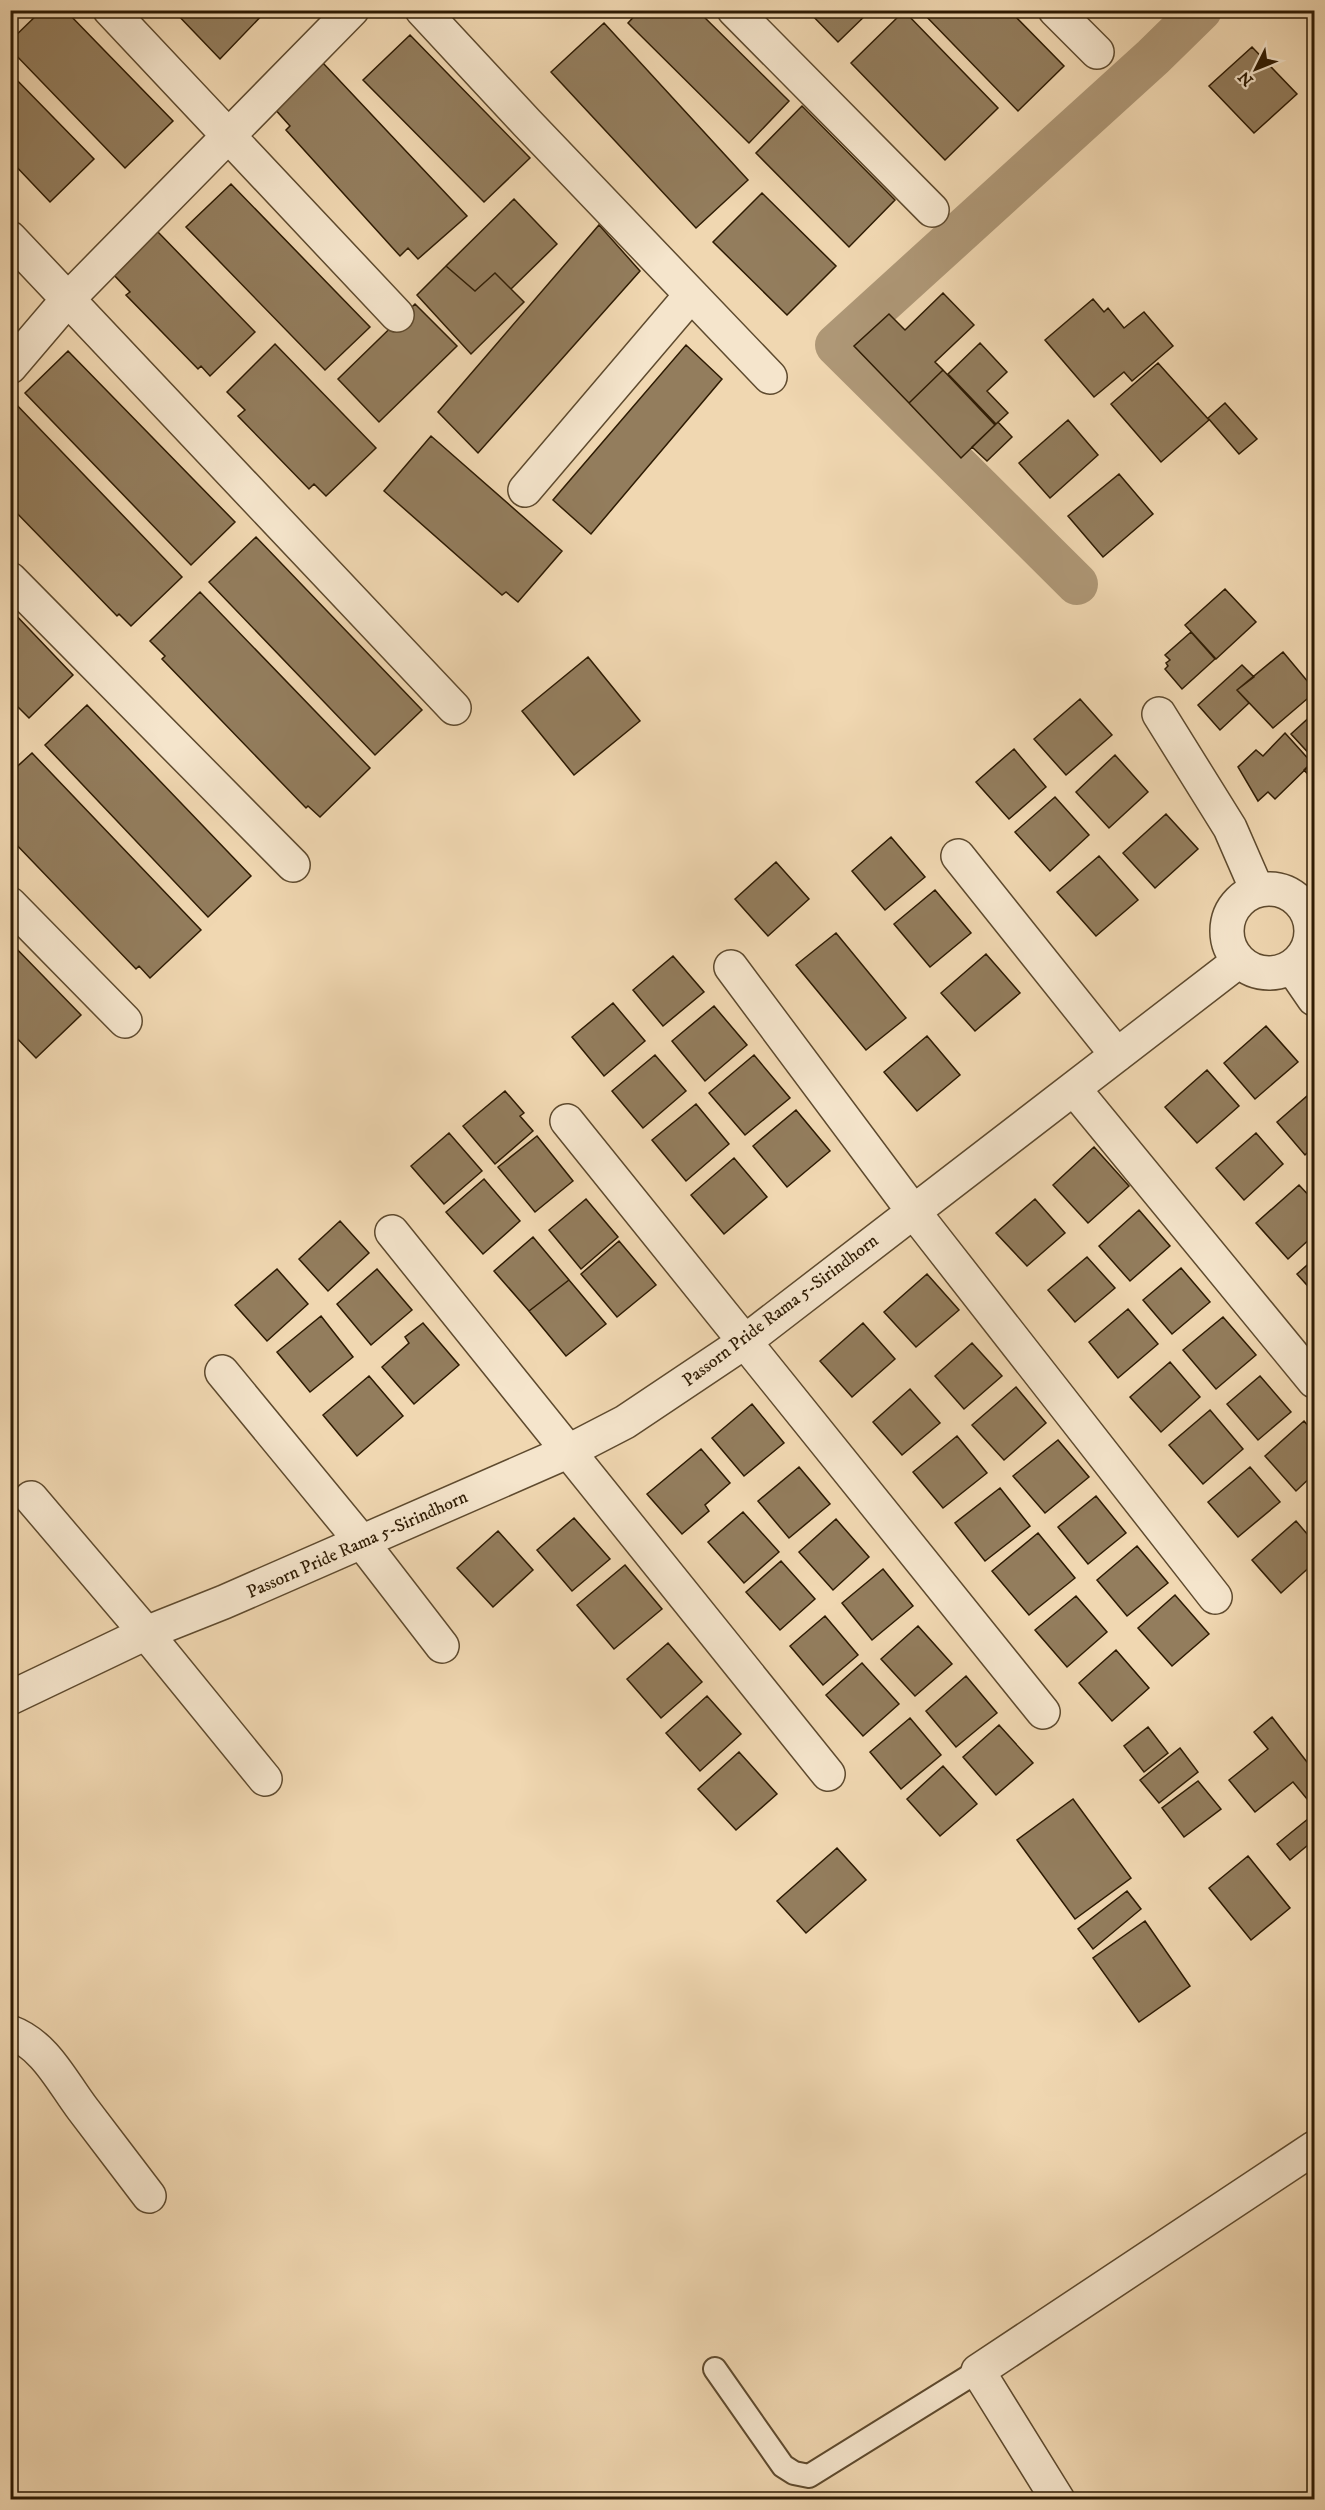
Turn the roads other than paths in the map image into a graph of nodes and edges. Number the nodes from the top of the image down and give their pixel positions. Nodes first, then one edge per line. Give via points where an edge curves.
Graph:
1 (110, 10) edge
2 (352, 10) edge
3 (422, 10) edge
4 (734, 10) edge
5 (1054, 10) edge
6 (1097, 52) dead end
7 (227, 136) junction
8 (932, 210) dead end
9 (10, 238) edge
10 (691, 295) junction
11 (68, 299) junction
12 (397, 315) dead end
13 (10, 367) edge
14 (770, 377) dead end
15 (525, 490) dead end
16 (10, 579) edge
17 (454, 708) dead end
18 (1159, 714) dead end
19 (957, 856) dead end
20 (292, 865) dead end
21 (1257, 890) junction
22 (10, 904) edge
23 (1239, 961) junction
24 (1292, 967) junction
25 (730, 968) dead end
26 (1314, 999) edge
27 (124, 1021) dead end
28 (1118, 1055) junction
29 (1074, 1089) junction
30 (567, 1121) dead end
31 (913, 1211) junction
32 (392, 1232) dead end
33 (743, 1342) junction
34 (222, 1372) dead end
35 (1314, 1381) edge
36 (567, 1452) junction
37 (31, 1498) dead end
38 (361, 1541) junction
39 (1215, 1597) dead end
40 (146, 1633) junction
41 (442, 1646) dead end
42 (10, 1698) edge
43 (1043, 1712) dead end
44 (828, 1774) dead end
45 (265, 1779) dead end
46 (10, 2032) edge
47 (1314, 2148) edge
48 (149, 2196) dead end
49 (715, 2369) dead end
50 (978, 2371) junction
51 (1058, 2499) edge

1 - 7 street
2 - 7 street
3 - 10 street
4 - 8 street
5 - 6 street
7 - 11 street
7 - 12 street
9 - 11 street
10 - 14 street
10 - 15 street
11 - 13 street
11 - 17 street
16 - 20 street
18 - 21 street via 1230,828
19 - 28 street
21 - 23 street via 1241,898 1231,912 1227,928 1230,946
21 - 24 street via 1277,889 1296,897 1308,913 1312,933 1306,952
22 - 27 street
23 - 24 street via 1265,973
23 - 28 street, Passorn Pride Rama 5-Sirindhorn
24 - 26 street
25 - 31 street
28 - 29 street, Passorn Pride Rama 5-Sirindhorn
29 - 31 street, Passorn Pride Rama 5-Sirindhorn
29 - 35 street
30 - 33 street
31 - 33 street, Passorn Pride Rama 5-Sirindhorn
31 - 39 street
32 - 36 street
33 - 36 street, Passorn Pride Rama 5-Sirindhorn via 625,1422
33 - 43 street
34 - 38 street
36 - 38 street, Passorn Pride Rama 5-Sirindhorn
36 - 44 street
37 - 40 street
38 - 40 street, Passorn Pride Rama 5-Sirindhorn
38 - 41 street
40 - 42 street, Passorn Pride Rama 5-Sirindhorn
40 - 45 street
46 - 48 street via 23,2037 50,2062
47 - 50 street
49 - 50 lane via 783,2466 809,2476
50 - 51 street

